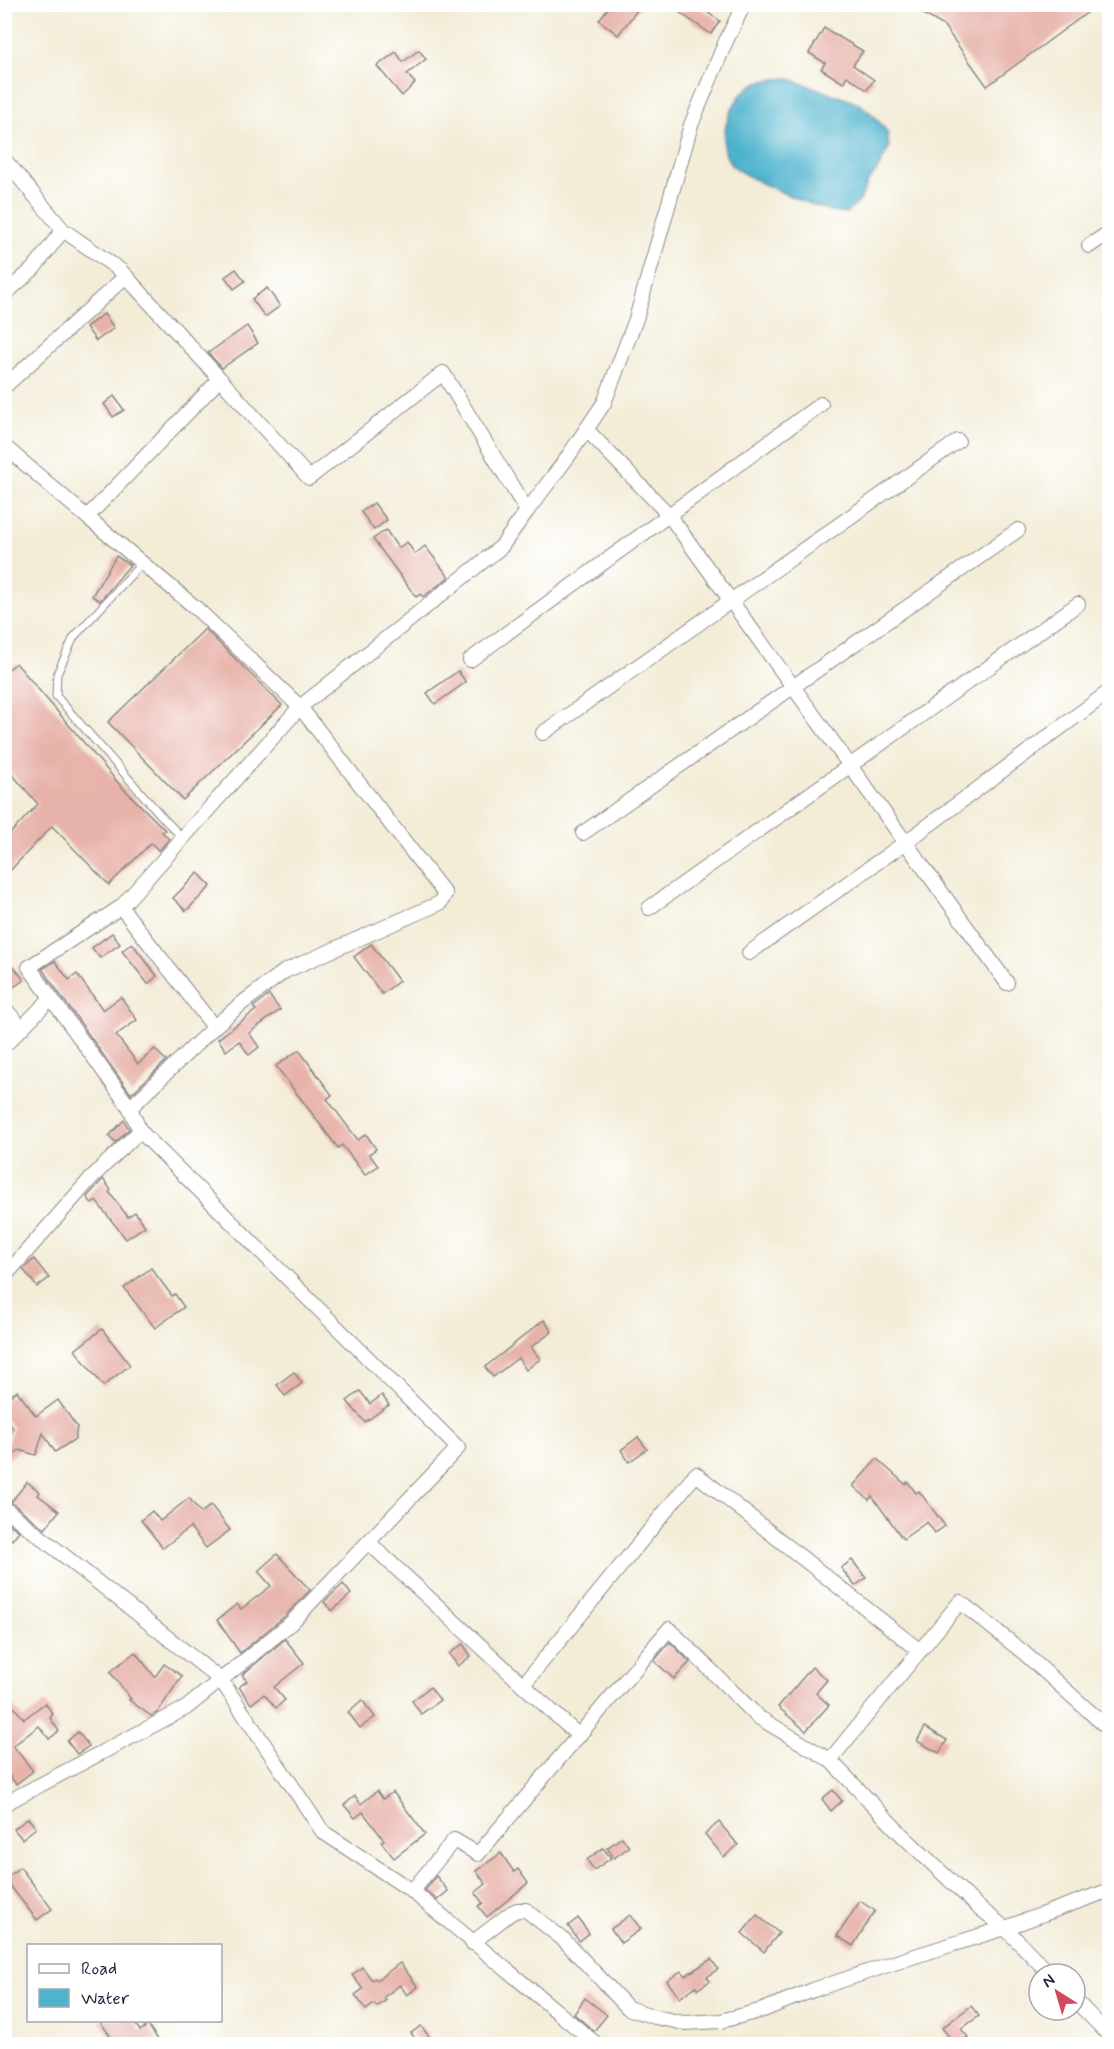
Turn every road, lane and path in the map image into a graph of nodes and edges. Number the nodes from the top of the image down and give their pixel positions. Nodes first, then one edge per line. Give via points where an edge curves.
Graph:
1 (744, 4) edge
2 (4, 159) edge
3 (63, 230) junction
4 (1110, 232) edge
5 (1089, 246) dead end
6 (126, 276) junction
7 (4, 295) edge
8 (220, 379) junction
9 (4, 387) edge
10 (821, 404) dead end
11 (586, 429) junction
12 (958, 441) dead end
13 (4, 446) edge
14 (527, 511) junction
15 (669, 515) junction
16 (87, 517) junction
17 (1018, 530) dead end
18 (141, 563) junction
19 (732, 600) junction
20 (1078, 604) dead end
21 (470, 660) dead end
22 (794, 687) junction
23 (1110, 691) edge
24 (300, 707) junction
25 (543, 733) dead end
26 (851, 766) junction
27 (584, 833) dead end
28 (183, 838) junction
29 (906, 842) junction
30 (121, 908) junction
31 (649, 908) dead end
32 (749, 953) dead end
33 (1007, 983) dead end
34 (51, 998) junction
35 (4, 1008) edge
36 (214, 1027) junction
37 (22, 1028) junction
38 (4, 1046) edge
39 (130, 1108) junction
40 (140, 1131) junction
41 (4, 1277) edge
42 (4, 1508) edge
43 (368, 1542) junction
44 (920, 1651) junction
45 (221, 1680) junction
46 (523, 1685) junction
47 (1110, 1730) edge
48 (579, 1736) junction
49 (830, 1760) junction
50 (4, 1803) edge
51 (1110, 1890) edge
52 (412, 1892) junction
53 (1005, 1928) junction
54 (472, 1942) junction
55 (1038, 1962) edge
56 (1087, 2013) edge
57 (1110, 2037) edge
58 (596, 2044) edge
59 (1104, 2044) edge

1 - 11 street via 691,125 636,319 604,403
2 - 3 street
3 - 6 street
3 - 7 street via 34,268
4 - 5 street
6 - 8 street
6 - 9 street
8 - 14 street via 309,478 443,373
8 - 16 street
10 - 15 street
11 - 14 street
11 - 15 street
12 - 19 street
13 - 16 street
14 - 24 street via 501,547
15 - 19 street
15 - 21 street
16 - 18 street
17 - 22 street
18 - 24 street via 196,608
18 - 28 lane via 74,638 57,674 56,696
19 - 22 street
19 - 25 street
20 - 26 street
22 - 26 street
22 - 27 street
23 - 29 street
24 - 28 street
24 - 36 street via 445,894 440,903 418,914 285,971
26 - 29 street
26 - 31 street
28 - 30 street
29 - 32 street
29 - 33 street
30 - 34 street via 29,967
30 - 36 street
34 - 37 street
34 - 39 street
35 - 37 street
36 - 39 street
37 - 38 street
39 - 40 street
40 - 41 street via 92,1177
40 - 43 street via 458,1448
42 - 45 street
43 - 45 street via 291,1623
43 - 46 street
44 - 46 street via 696,1474
44 - 47 street via 960,1602
44 - 49 street
45 - 50 street via 186,1708
45 - 52 street via 323,1833
46 - 48 street
48 - 49 street via 669,1629 758,1717
48 - 52 street via 478,1854 454,1840
49 - 53 street via 901,1834
51 - 53 street
52 - 54 street
53 - 54 street via 763,2010 721,2021 684,2023 628,2008 564,1940 526,1910 511,1913
53 - 55 street
54 - 58 street
56 - 57 street
57 - 59 street

